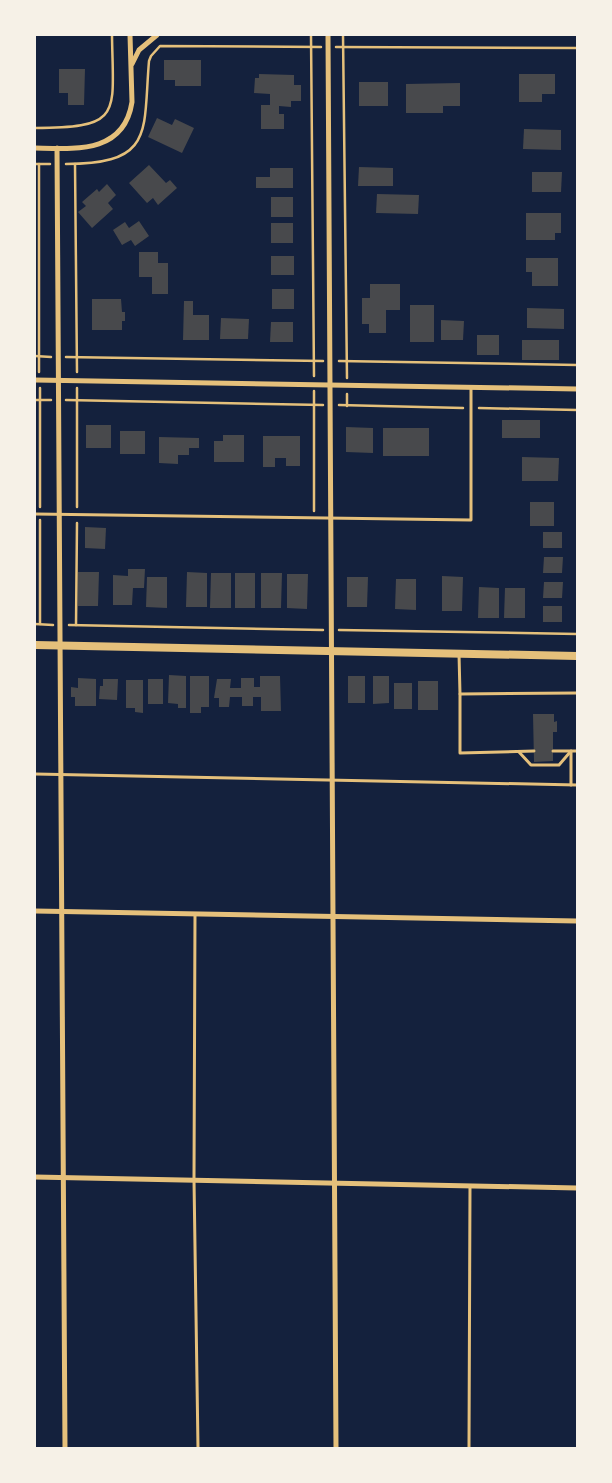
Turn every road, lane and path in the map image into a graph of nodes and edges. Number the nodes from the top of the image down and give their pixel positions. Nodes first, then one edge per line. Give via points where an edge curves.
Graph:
1 (112, 35) edge
2 (130, 35) edge
3 (157, 35) edge
4 (312, 35) edge
5 (328, 35) edge
6 (344, 35) edge
7 (311, 47) junction
8 (328, 47) junction
9 (343, 47) junction
10 (577, 48) edge
11 (131, 67) junction
12 (35, 128) edge
13 (35, 148) edge
14 (57, 148) junction
15 (37, 164) edge
16 (57, 164) junction
17 (75, 164) junction
18 (35, 356) edge
19 (40, 356) junction
20 (58, 357) junction
21 (77, 357) junction
22 (314, 361) junction
23 (330, 361) junction
24 (347, 362) junction
25 (577, 365) edge
26 (37, 380) edge
27 (58, 381) junction
28 (77, 381) junction
29 (314, 385) junction
30 (330, 386) junction
31 (347, 386) junction
32 (471, 388) junction
33 (577, 389) edge
34 (35, 400) edge
35 (40, 400) junction
36 (58, 400) junction
37 (77, 401) junction
38 (314, 405) junction
39 (330, 405) junction
40 (347, 406) junction
41 (471, 408) junction
42 (577, 410) edge
43 (35, 514) edge
44 (59, 514) junction
45 (314, 517) junction
46 (331, 517) junction
47 (35, 624) edge
48 (60, 625) junction
49 (331, 630) junction
50 (577, 634) edge
51 (35, 645) edge
52 (60, 646) junction
53 (331, 651) junction
54 (459, 653) junction
55 (577, 656) edge
56 (577, 693) edge
57 (460, 694) junction
58 (553, 751) dead end
59 (571, 751) junction
60 (577, 751) edge
61 (519, 752) junction
62 (534, 752) dead end
63 (35, 774) edge
64 (60, 774) junction
65 (332, 780) junction
66 (571, 785) junction
67 (577, 785) edge
68 (35, 911) edge
69 (61, 912) junction
70 (195, 914) junction
71 (334, 917) junction
72 (577, 922) edge
73 (35, 1177) edge
74 (62, 1178) junction
75 (194, 1180) junction
76 (335, 1183) junction
77 (470, 1186) junction
78 (577, 1188) edge
79 (64, 1448) edge
80 (198, 1448) edge
81 (336, 1448) edge
82 (469, 1448) edge

1 - 12 path via 113,92 106,116 89,125
2 - 11 street
3 - 11 street via 139,50
4 - 7 path
5 - 8 street
6 - 9 path
7 - 8 path
7 - 17 path via 160,46 151,56 147,111 137,142 111,159
7 - 22 path
8 - 9 path
8 - 23 street
9 - 10 path
9 - 24 path
11 - 14 street via 130,112 120,131 93,146
13 - 14 street
14 - 16 street
15 - 16 path
15 - 19 path
16 - 17 path
16 - 20 street
17 - 21 path
18 - 19 path
19 - 20 path
19 - 26 path
20 - 21 path
20 - 27 street
21 - 22 path
21 - 28 path
22 - 23 path
22 - 29 path
23 - 24 path
23 - 30 street
24 - 25 path
24 - 31 path
26 - 27 street
26 - 35 path
27 - 28 street
27 - 36 street
28 - 29 street
28 - 37 path
29 - 30 street
29 - 38 path
30 - 31 street
30 - 39 street
31 - 32 street
31 - 40 path
32 - 33 street
32 - 41 lane
34 - 35 path
35 - 36 path
36 - 37 path
36 - 44 street
37 - 38 path
38 - 39 path
38 - 45 path
39 - 40 path
39 - 46 street
40 - 41 path
41 - 42 path
41 - 46 lane via 471,520
43 - 44 lane
44 - 45 lane
44 - 48 street
45 - 46 lane
46 - 49 street
47 - 48 path
48 - 49 path
48 - 52 street
49 - 50 path
49 - 53 street
51 - 52 street
52 - 53 street
52 - 64 street
53 - 54 street
53 - 65 street
54 - 55 street
54 - 57 lane
56 - 57 lane
57 - 61 lane via 460,753
58 - 59 lane
59 - 60 lane
59 - 61 lane via 559,765 530,765
59 - 66 lane
61 - 62 lane
63 - 64 lane
64 - 65 lane
64 - 69 street
65 - 66 lane
65 - 71 street
66 - 67 lane
68 - 69 street
69 - 70 street
69 - 74 street
70 - 71 street
70 - 75 lane
71 - 72 street
71 - 76 street
73 - 74 street
74 - 75 street
74 - 79 street
75 - 76 street
75 - 80 lane
76 - 77 street
76 - 81 street
77 - 78 street
77 - 82 lane

